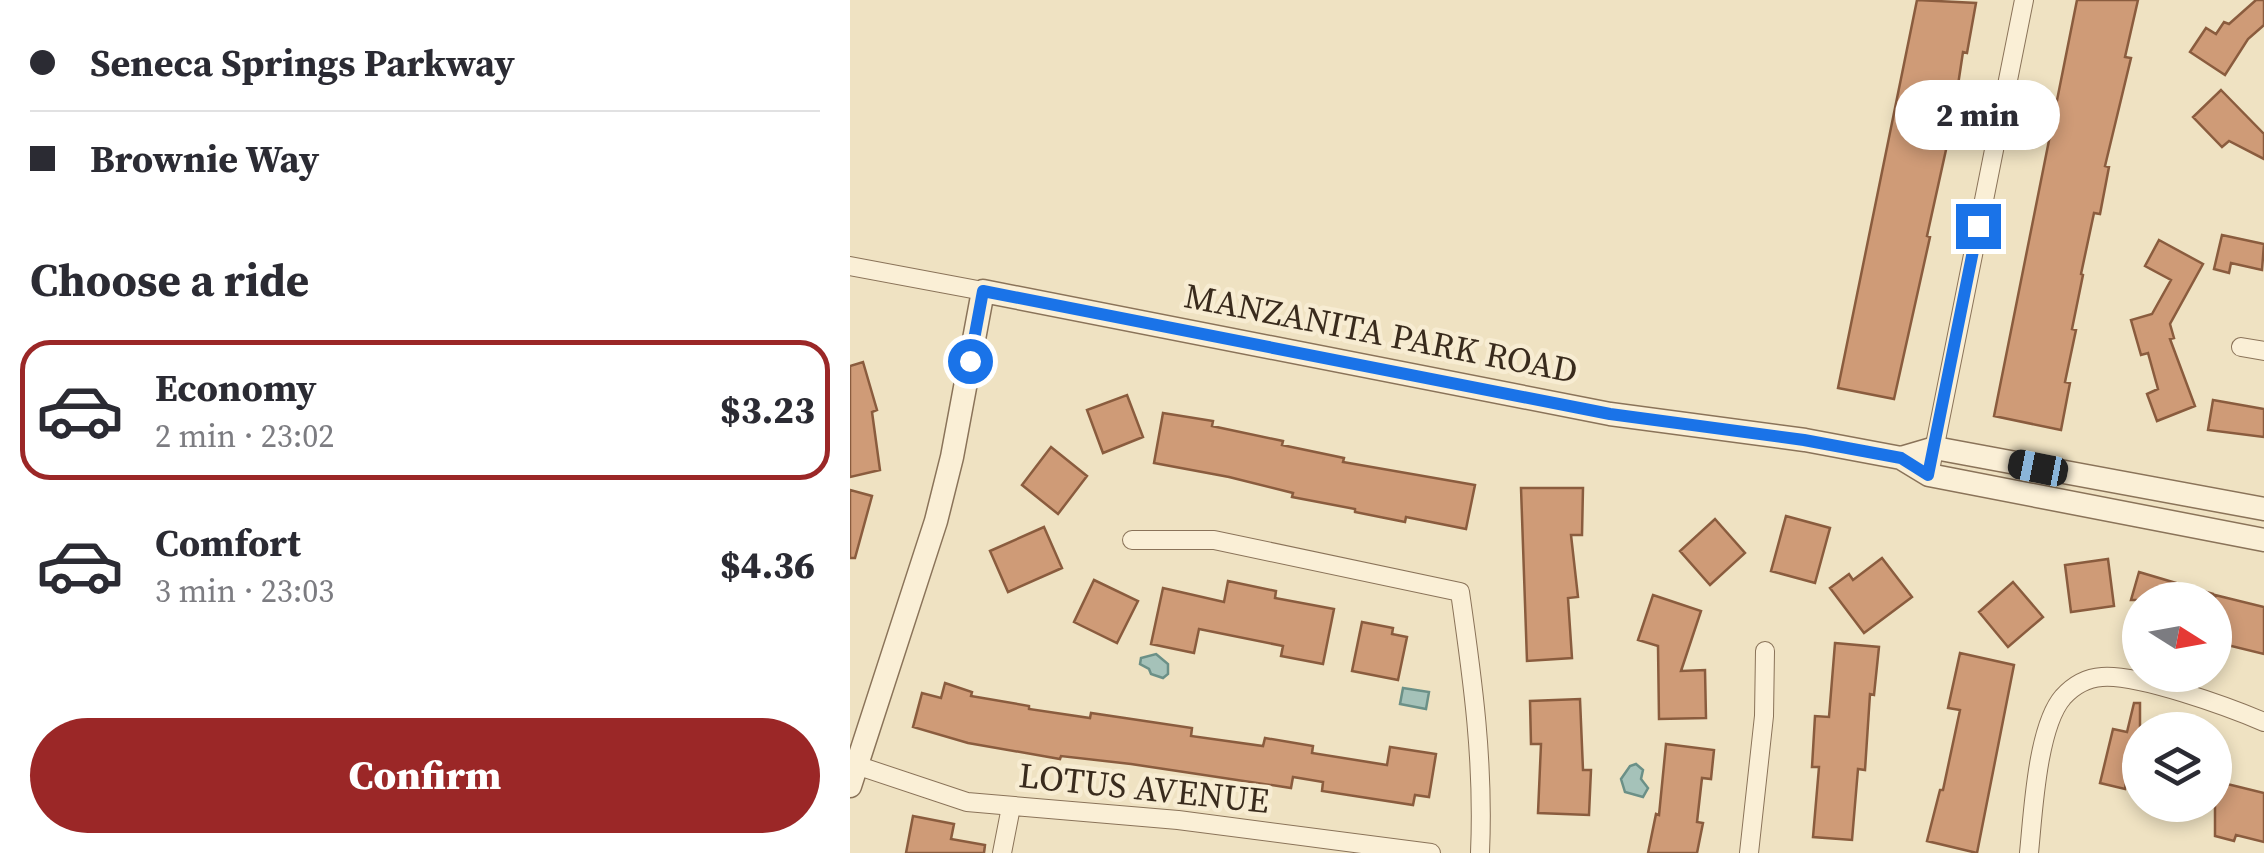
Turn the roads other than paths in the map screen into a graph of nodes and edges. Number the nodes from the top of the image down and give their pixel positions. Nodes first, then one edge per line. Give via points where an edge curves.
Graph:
1 (2024, 0) edge
2 (850, 266) edge
3 (983, 291) junction
4 (2241, 347) dead end
5 (2264, 351) edge
6 (1935, 448) junction
7 (1901, 458) junction
8 (1928, 475) junction
9 (2264, 509) edge
10 (1132, 540) dead end
11 (2264, 540) edge
12 (1765, 651) dead end
13 (2264, 722) edge
14 (852, 771) edge
15 (1011, 808) junction
16 (2029, 852) edge
17 (1002, 853) edge
18 (1431, 853) edge
19 (1480, 853) edge
20 (1748, 853) edge
21 (2037, 853) edge

1 - 6 street
2 - 3 street, MANZANITA PARK ROAD
3 - 7 street, MANZANITA PARK ROAD via 1610,414
3 - 14 street via 936,520
4 - 5 street
6 - 7 street, MANZANITA PARK ROAD
6 - 8 street
6 - 9 street, MANZANITA PARK ROAD
7 - 8 street, MANZANITA PARK ROAD
8 - 11 street, MANZANITA PARK ROAD
10 - 19 street via 1214,540 1460,592 1478,720
12 - 20 street
13 - 16 street via 2132,680 2079,683 2060,699 2049,725
14 - 15 street, LOTUS AVENUE
15 - 17 street
15 - 18 street, LOTUS AVENUE via 1178,820
16 - 21 street

